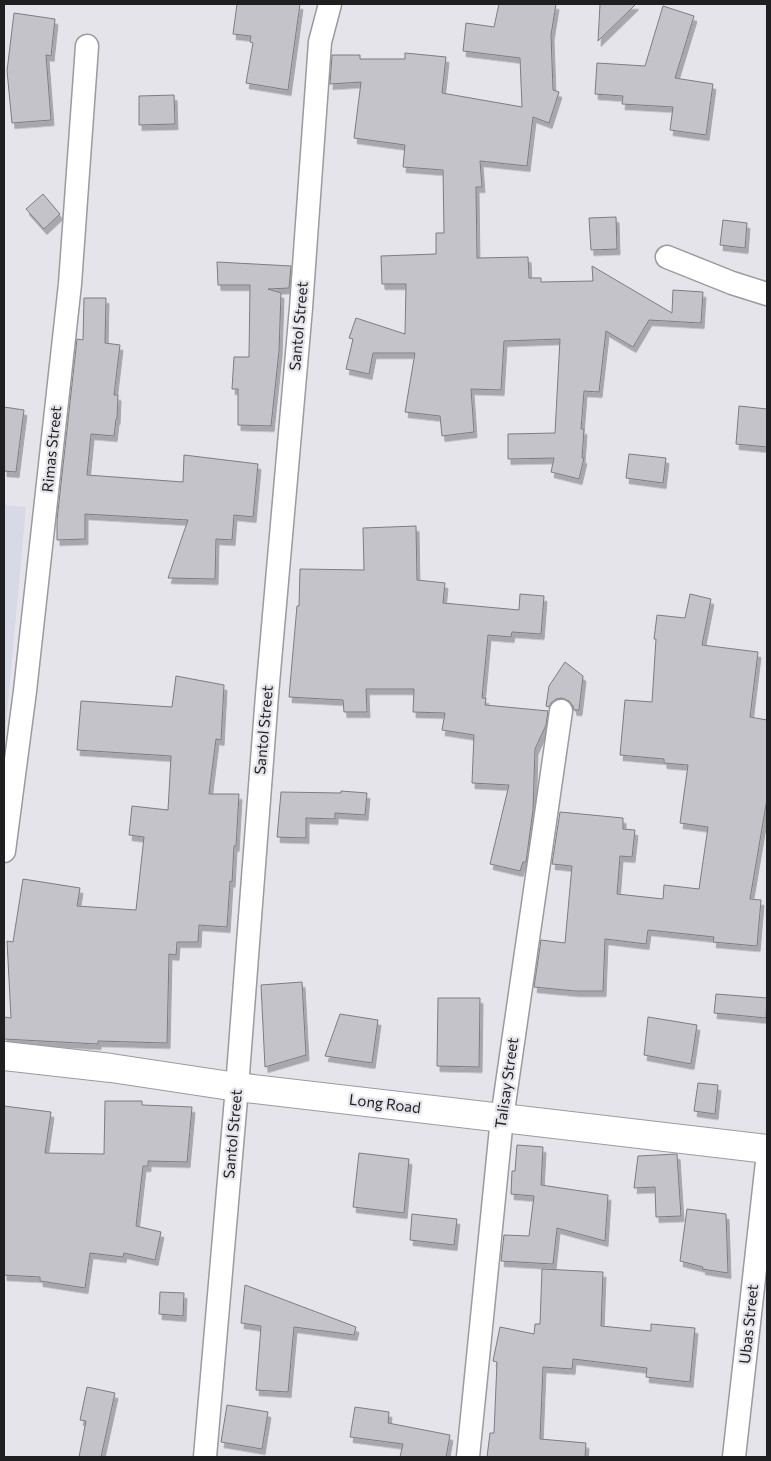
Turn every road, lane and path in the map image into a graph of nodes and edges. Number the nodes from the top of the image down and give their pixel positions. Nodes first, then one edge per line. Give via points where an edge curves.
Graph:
1 (330, 4) edge
2 (87, 46) dead end
3 (667, 257) dead end
4 (767, 294) edge
5 (561, 711) dead end
6 (4, 851) edge
7 (4, 1056) edge
8 (237, 1088) junction
9 (502, 1118) junction
10 (767, 1149) edge
11 (767, 1162) edge
12 (205, 1457) edge
13 (468, 1457) edge
14 (734, 1457) edge

1 - 8 street, Santol Street via 320,42
2 - 6 street, Rimas Street via 68,293 25,691
3 - 4 street
5 - 9 street, Talisay Street
7 - 8 street, Long Road via 112,1068
8 - 9 street, Long Road
8 - 12 street, Santol Street
9 - 10 street, Long Road
9 - 13 street, Talisay Street
11 - 14 street, Ubas Street

